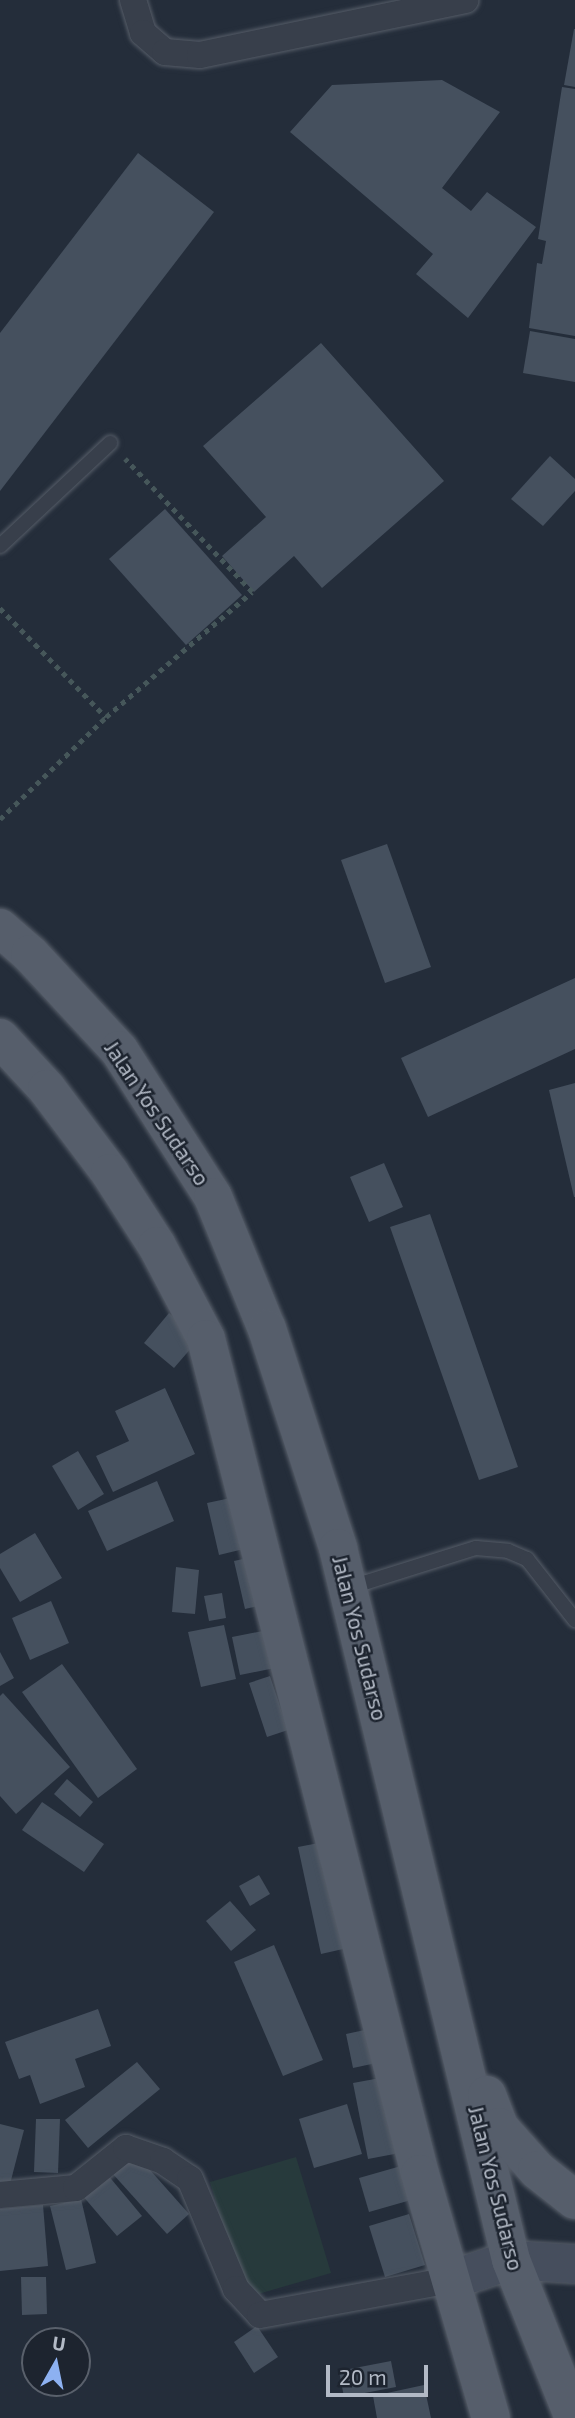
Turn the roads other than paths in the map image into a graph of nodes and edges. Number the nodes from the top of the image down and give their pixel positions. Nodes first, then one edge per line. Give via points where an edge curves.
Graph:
1 (133, 0) edge
2 (465, 0) edge
3 (110, 443) road end
4 (0, 546) edge
5 (0, 928) edge
6 (0, 1038) edge
7 (347, 1589) junction
8 (575, 1620) edge
9 (452, 2005) junction
10 (0, 2195) edge
11 (575, 2200) edge
12 (511, 2260) junction
13 (575, 2264) edge
14 (451, 2280) junction
15 (491, 2418) edge
16 (574, 2418) edge

1 - 2 street via 143,33 165,52 200,55
3 - 4 lane
5 - 7 main road, Jalan Yos Sudarso via 119,1050 213,1196 267,1329
6 - 14 main road via 47,1089 110,1173 157,1246 206,1339
7 - 8 lane via 476,1548 508,1551 527,1559
7 - 9 main road, Jalan Yos Sudarso
9 - 11 main road via 499,2127 537,2170
9 - 12 main road, Jalan Yos Sudarso
10 - 14 street via 76,2188 126,2148 163,2161 190,2179 236,2289 260,2315
12 - 13 main road
12 - 14 main road
12 - 16 main road, Jalan Yos Sudarso
14 - 15 main road

